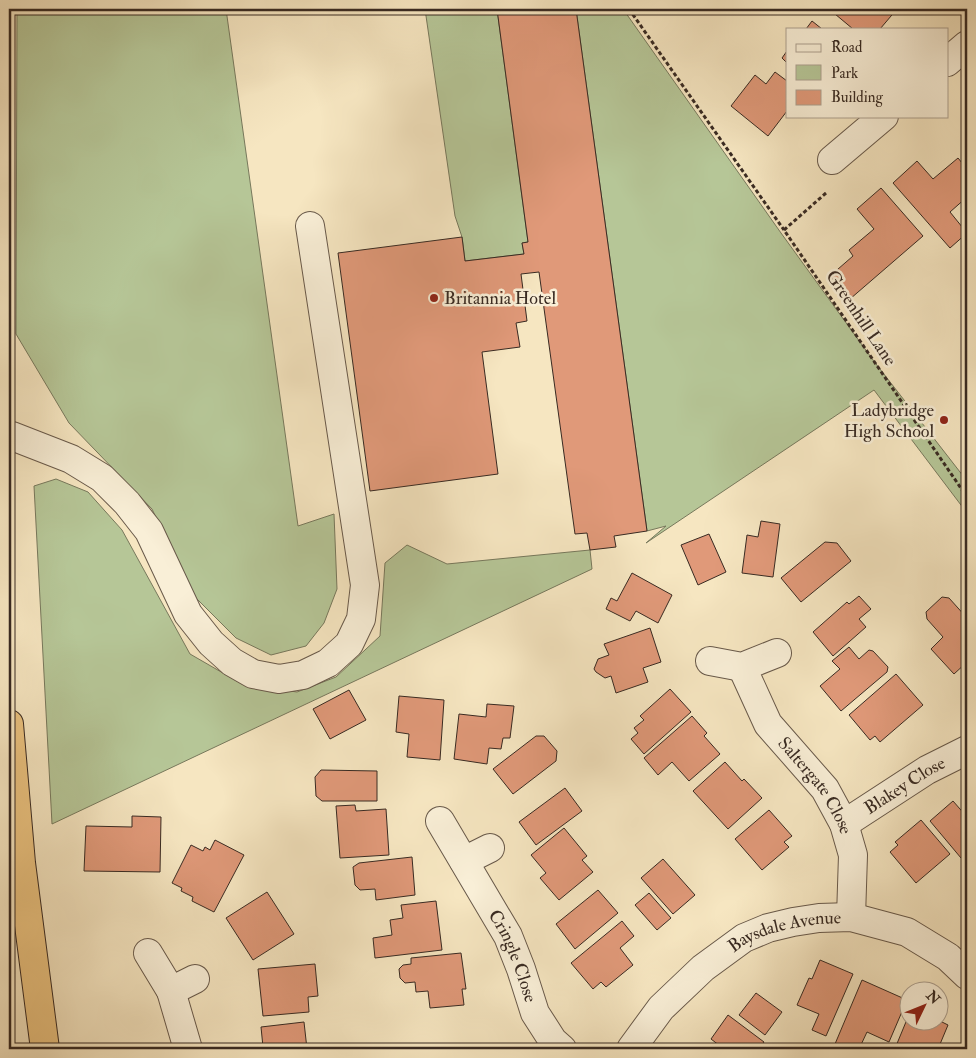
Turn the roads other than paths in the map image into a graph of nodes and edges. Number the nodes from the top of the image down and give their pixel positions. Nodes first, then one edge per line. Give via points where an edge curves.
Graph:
1 (967, 45) edge
2 (948, 61) edge
3 (882, 118) edge
4 (832, 160) road end
5 (310, 226) dead end
6 (9, 436) edge
7 (777, 652) dead end
8 (710, 661) dead end
9 (742, 667) junction
10 (9, 724) edge
11 (967, 750) edge
12 (440, 821) dead end
13 (844, 824) junction
14 (490, 848) dead end
15 (464, 861) junction
16 (851, 918) junction
17 (148, 953) dead end
18 (967, 975) edge
19 (45, 1049) edge
20 (188, 1049) edge
21 (562, 1049) edge
22 (632, 1049) edge

1 - 2 street
3 - 4 street
5 - 6 street via 365,585 361,619 349,644 328,663 302,675 279,680 253,674 232,662 211,643 188,614 149,531 127,503 102,478 71,459
7 - 9 street
8 - 9 street
9 - 13 street, Saltergate Close via 768,724 825,789
10 - 19 highway via 21,863
11 - 13 street, Blakey Close via 928,770
12 - 15 street, Cringle Close
13 - 16 street, Saltergate Close via 852,855
14 - 15 street
15 - 21 street, Cringle Close via 508,936 535,1013 552,1040
16 - 18 street, Baysdale Avenue via 907,932 948,957
16 - 22 street, Baysdale Avenue via 793,922 744,938 681,987 661,1008
17 - 20 street via 183,985

